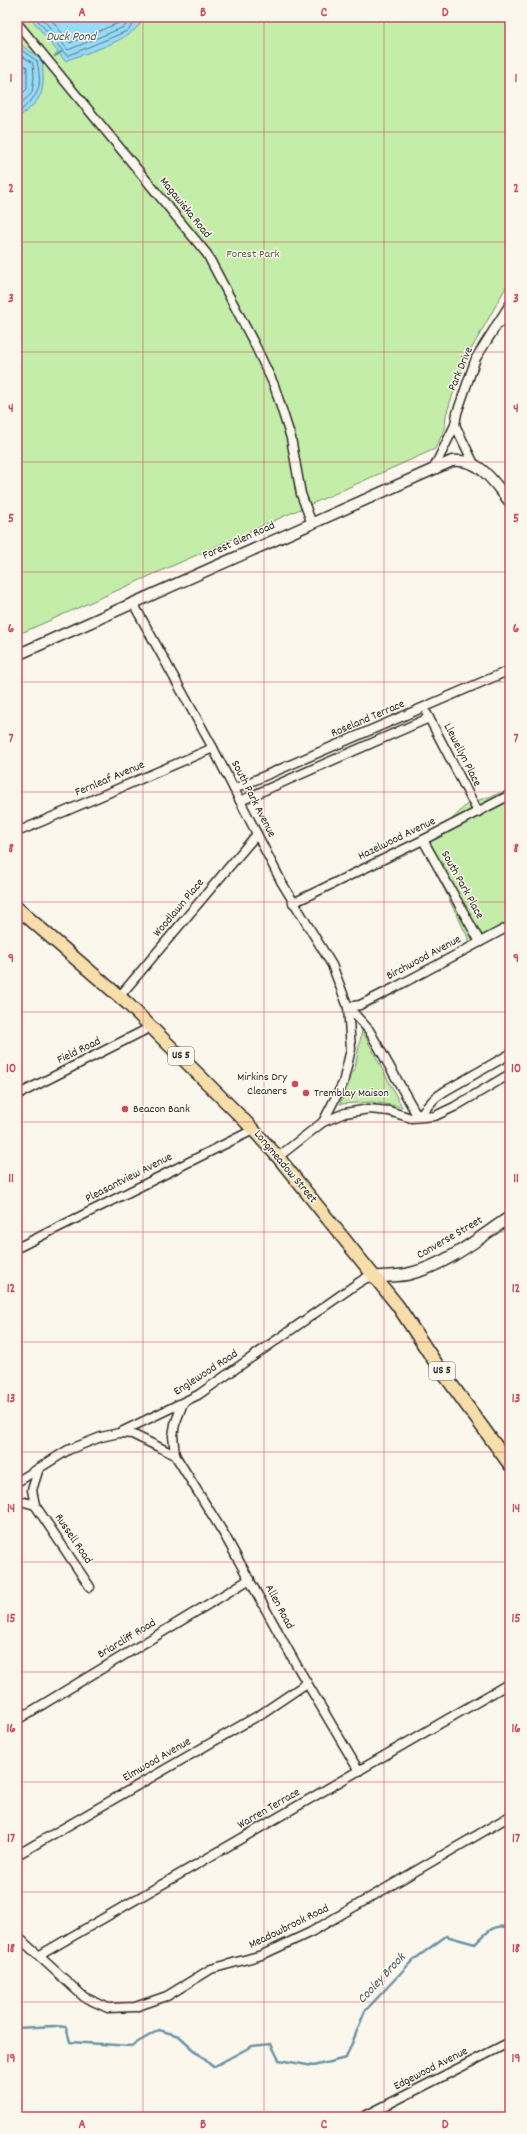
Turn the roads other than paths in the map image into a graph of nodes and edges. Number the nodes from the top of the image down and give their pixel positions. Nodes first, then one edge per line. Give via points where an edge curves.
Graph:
1 (17, 23) edge
2 (510, 304) edge
3 (510, 319) edge
4 (497, 324) junction
5 (455, 425) junction
6 (473, 462) junction
7 (434, 468) junction
8 (510, 502) edge
9 (312, 524) junction
10 (133, 603) junction
11 (17, 655) edge
12 (510, 670) edge
13 (424, 708) junction
14 (429, 718) junction
15 (213, 748) junction
16 (234, 789) junction
17 (510, 796) edge
18 (240, 801) junction
19 (478, 812) junction
20 (17, 832) edge
21 (257, 834) junction
22 (423, 840) junction
23 (293, 903) junction
24 (17, 908) edge
25 (510, 926) edge
26 (480, 942) junction
27 (119, 996) junction
28 (348, 1007) junction
29 (152, 1027) junction
30 (510, 1054) edge
31 (510, 1074) edge
32 (17, 1094) edge
33 (418, 1117) junction
34 (323, 1122) junction
35 (253, 1130) junction
36 (278, 1157) junction
37 (510, 1217) edge
38 (17, 1248) edge
39 (376, 1277) junction
40 (183, 1403) junction
41 (119, 1433) junction
42 (175, 1455) junction
43 (510, 1464) edge
44 (40, 1466) junction
45 (17, 1482) edge
46 (17, 1500) edge
47 (35, 1505) junction
48 (250, 1579) junction
49 (90, 1587) dead end
50 (307, 1683) junction
51 (510, 1683) edge
52 (17, 1720) edge
53 (359, 1771) junction
54 (510, 1816) edge
55 (17, 1855) edge
56 (17, 1936) edge
57 (40, 1955) junction
58 (510, 2042) edge
59 (363, 2117) edge

1 - 9 street, Magawiska Road via 207,254 274,385 291,438 301,494
2 - 4 street, Park Drive
3 - 4 street
4 - 5 street, Park Drive via 476,358
5 - 6 street
5 - 7 street, Park Drive
6 - 7 street, Forest Glen Road via 452,461
6 - 8 street via 484,470
7 - 9 street, Forest Glen Road
9 - 10 street, Forest Glen Road
10 - 11 street, Forest Glen Road
10 - 15 street, South Park Avenue
12 - 13 street, Roseland Terrace
13 - 14 street, Llewellyn Place
13 - 16 street, Roseland Terrace
14 - 18 street
14 - 19 street, Llewellyn Place
15 - 16 street, South Park Avenue
15 - 20 street, Fernleaf Avenue
16 - 18 street, South Park Avenue
17 - 19 street, Hazelwood Avenue
18 - 21 street, South Park Avenue
19 - 22 street, Hazelwood Avenue
21 - 23 street, South Park Avenue
21 - 27 street, Woodlawn Place
22 - 23 street, Hazelwood Avenue
22 - 26 street, South Park Place
23 - 28 street, South Park Avenue via 332,965
24 - 27 main road, Longmeadow Street / US 5
25 - 26 street, Birchwood Avenue
26 - 28 street, Birchwood Avenue via 367,1002
27 - 29 main road, Longmeadow Street / US 5
28 - 33 street, South Park Avenue via 369,1030
28 - 34 street, South Park Avenue via 350,1060 343,1083
29 - 32 street, Field Road
29 - 35 main road, Longmeadow Street / US 5
30 - 33 street via 445,1091
31 - 33 street via 447,1111 435,1116
33 - 34 street via 411,1118 389,1111 369,1109 345,1113
34 - 36 street, South Park Avenue
35 - 36 main road, Longmeadow Street / US 5
35 - 38 street, Pleasantview Avenue
36 - 39 main road, Longmeadow Street / US 5
37 - 39 main road, Converse Street via 431,1267 405,1275
39 - 40 street, Englewood Road via 366,1278 209,1388
39 - 43 main road, Longmeadow Street / US 5
40 - 41 street, Englewood Road
40 - 42 street, Allen Road via 175,1424
41 - 42 street via 132,1434
41 - 44 street, Englewood Road via 89,1441
42 - 48 street, Allen Road
44 - 45 street, Englewood Road
44 - 47 street, Russell Road via 32,1490
46 - 47 street
47 - 49 street, Russell Road
48 - 50 street, Allen Road
48 - 52 street, Briarcliff Road
50 - 53 street, Allen Road
50 - 55 street, Elmwood Avenue via 261,1714
51 - 53 street, Warren Terrace
53 - 57 street, Warren Terrace
54 - 57 street, Meadowbrook Road via 319,1928 262,1955 211,1969 153,2002 126,2008 108,2008 96,2004 78,1993
56 - 57 street, Meadowbrook Road
58 - 59 street, Edgewood Avenue

